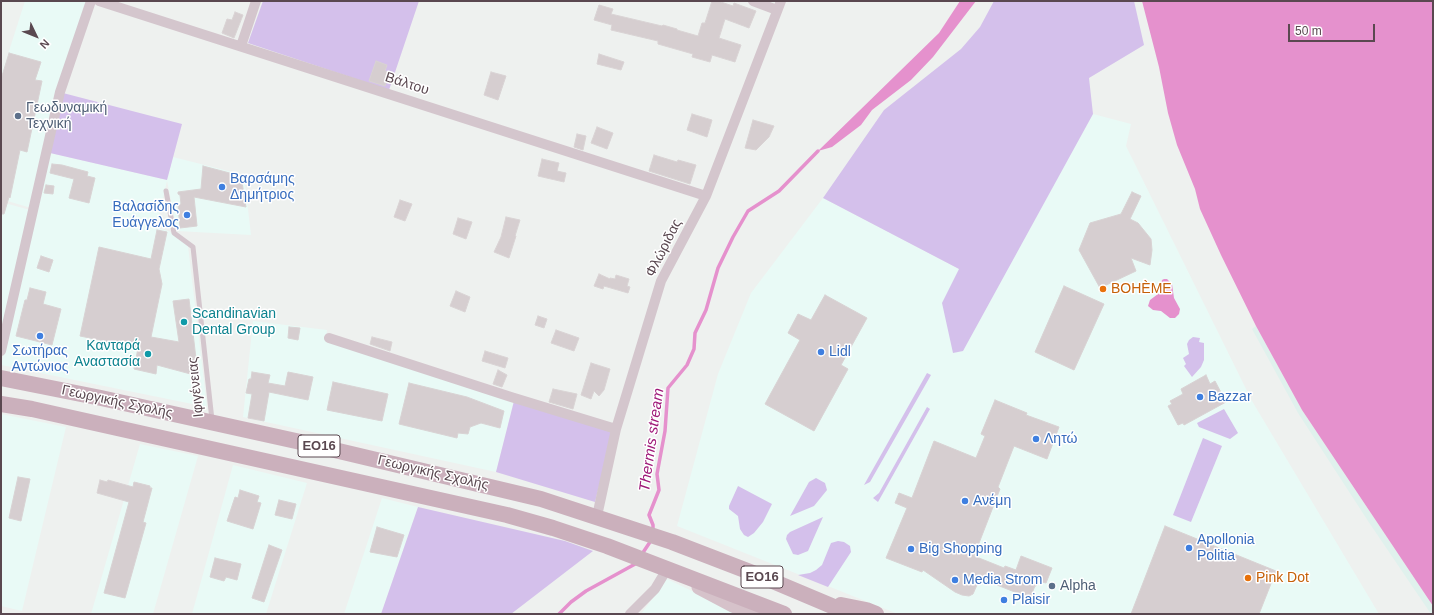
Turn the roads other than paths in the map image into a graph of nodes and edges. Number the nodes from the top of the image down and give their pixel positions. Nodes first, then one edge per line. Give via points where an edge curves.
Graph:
1 (91, 1) edge
2 (99, 1) edge
3 (256, 1) edge
4 (753, 1) edge
5 (779, 6) edge
6 (241, 46) junction
7 (166, 191) dead end
8 (706, 196) junction
9 (329, 338) dead end
10 (1, 352) edge
11 (1, 378) edge
12 (1, 404) edge
13 (212, 423) junction
14 (616, 429) junction
15 (597, 516) junction
16 (662, 567) junction
17 (823, 603) junction
18 (630, 614) edge
19 (754, 614) edge
20 (784, 614) edge
21 (851, 614) edge
22 (876, 614) edge

1 - 10 street via 60,92
2 - 6 street, Βάλτου
3 - 6 street
4 - 5 street
5 - 8 street, Φλώριδας
6 - 8 street, Βάλτου
7 - 13 lane, Ιφιγένειας via 174,233 192,247
8 - 14 street, Φλώριδας via 661,281
9 - 14 street
11 - 13 main road, Γεωργικής Σχολής / ΕΟ16
12 - 16 main road, Γεωργικής Σχολής / ΕΟ16 via 507,515 607,546
13 - 15 main road, Γεωργικής Σχολής / ΕΟ16 via 541,498
14 - 15 street, Φλώριδας
15 - 17 main road, Γεωργικής Σχολής / ΕΟ16 via 763,577
16 - 18 street via 655,589
16 - 19 street
16 - 20 main road, Γεωργικής Σχολής / ΕΟ16
17 - 21 main road, Γεωργικής Σχολής / ΕΟ16
17 - 22 main road

